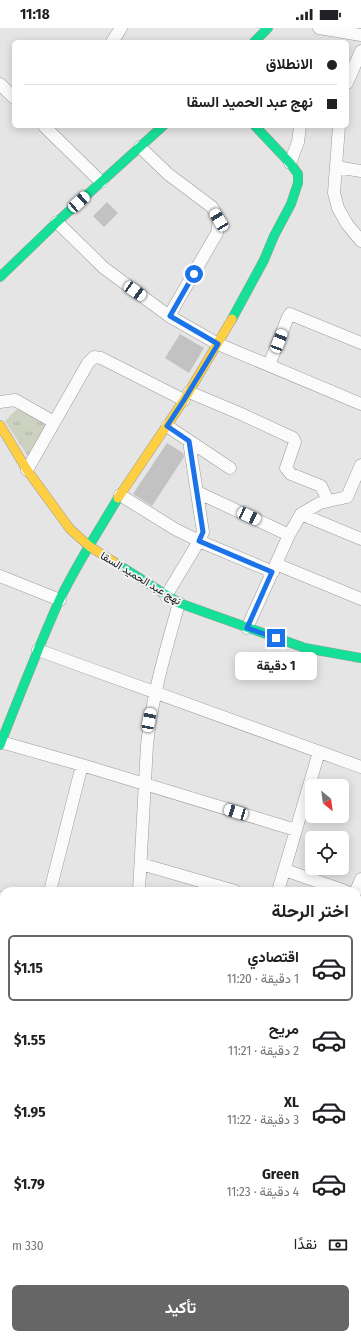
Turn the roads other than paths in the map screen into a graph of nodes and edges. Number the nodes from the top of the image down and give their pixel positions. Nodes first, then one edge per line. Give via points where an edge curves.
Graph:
1 (121, 28) edge
2 (318, 28) edge
3 (361, 34) edge
4 (113, 40) edge
5 (361, 51) edge
6 (349, 78) edge
7 (0, 84) edge
8 (12, 96) edge
9 (161, 128) edge
10 (257, 128) edge
11 (300, 128) edge
12 (339, 128) edge
13 (56, 130) edge
14 (140, 147) junction
15 (290, 163) junction
16 (336, 167) junction
17 (361, 171) edge
18 (101, 182) junction
19 (57, 222) junction
20 (361, 241) edge
21 (0, 277) edge
22 (170, 316) junction
23 (361, 342) edge
24 (218, 344) junction
25 (269, 365) junction
26 (186, 396) junction
27 (0, 402) edge
28 (361, 404) edge
29 (54, 422) junction
30 (0, 425) edge
31 (167, 426) junction
32 (189, 441) junction
33 (361, 465) edge
34 (230, 468) dead end
35 (27, 470) junction
36 (197, 492) junction
37 (120, 495) junction
38 (328, 501) junction
39 (301, 514) junction
40 (289, 535) junction
41 (361, 539) edge
42 (199, 541) junction
43 (89, 546) junction
44 (274, 568) junction
45 (0, 576) edge
46 (166, 596) junction
47 (361, 599) edge
48 (60, 600) junction
49 (179, 603) junction
50 (247, 628) junction
51 (38, 650) junction
52 (361, 658) edge
53 (154, 692) junction
54 (1, 743) edge
55 (319, 752) junction
56 (82, 765) junction
57 (361, 767) edge
58 (145, 784) junction
59 (296, 830) junction
60 (141, 864) junction
61 (284, 870) junction
62 (51, 887) edge
63 (140, 887) edge
64 (221, 887) edge
65 (279, 887) edge
66 (333, 887) edge
67 (98, 1339) edge
68 (106, 1339) edge

1 - 4 street
2 - 3 street
5 - 6 street
7 - 8 street
9 - 14 street
10 - 15 street
11 - 15 street via 298,142
12 - 16 street
13 - 18 street
14 - 18 street
14 - 22 street via 168,174 212,207 219,220 218,233
15 - 24 street via 298,174 291,204
16 - 17 street
16 - 20 street via 334,193 338,208
18 - 19 street
19 - 21 street
19 - 22 street via 104,268
22 - 24 street
23 - 25 street via 290,314
24 - 25 street
24 - 26 street
25 - 28 street
26 - 29 street via 94,357
26 - 31 street
26 - 38 street via 239,413 293,438 287,471 321,486
27 - 29 street via 15,400
29 - 35 street
30 - 35 street, نهج عبد الحميد السقا
31 - 32 street
31 - 37 street
32 - 34 street
32 - 36 street
33 - 38 street via 347,497
35 - 43 street, نهج عبد الحميد السقا via 70,529
36 - 40 street
36 - 42 street via 203,532
37 - 42 street
37 - 43 street
38 - 39 street
39 - 40 street
39 - 41 street
40 - 44 street
42 - 44 street
42 - 46 street
43 - 46 street, نهج عبد الحميد السقا
43 - 48 street
44 - 47 street
44 - 50 street
45 - 48 street
46 - 49 street, نهج عبد الحميد السقا
48 - 51 street
49 - 50 street, نهج عبد الحميد السقا
49 - 53 street
50 - 52 street, نهج عبد الحميد السقا via 305,648
51 - 53 street
51 - 54 street
53 - 55 street
53 - 58 street via 149,720
54 - 56 street
55 - 57 street
55 - 59 street
56 - 58 street
56 - 62 street
58 - 59 street
58 - 60 street
59 - 61 street
60 - 63 street
60 - 64 street
61 - 65 street
61 - 66 street
67 - 68 street

